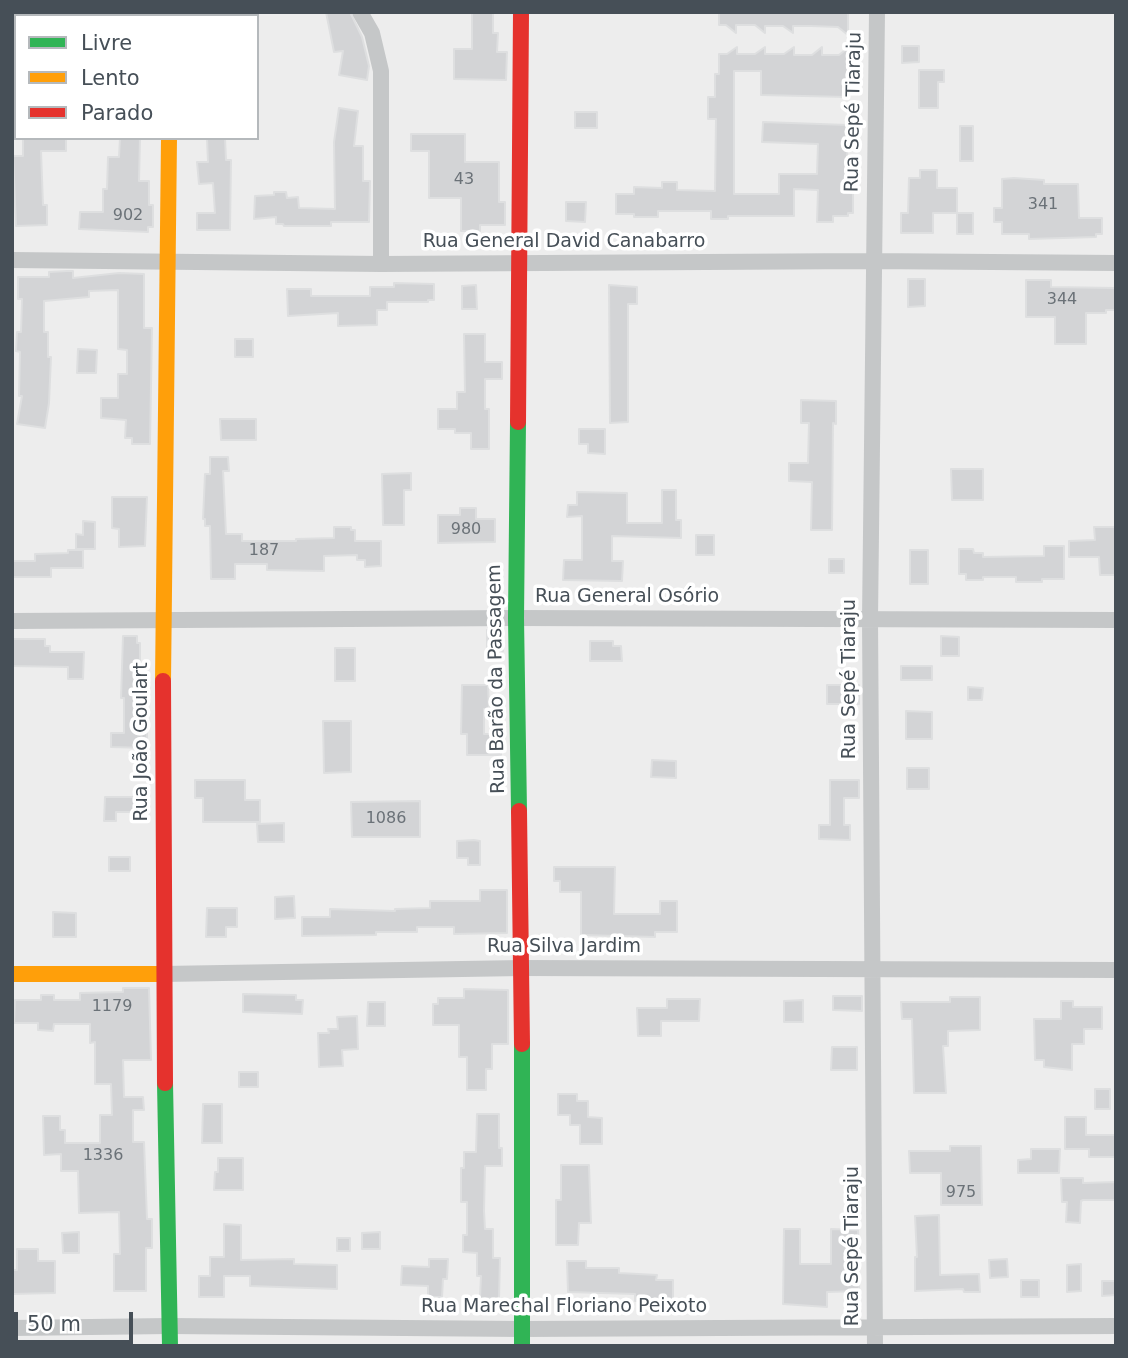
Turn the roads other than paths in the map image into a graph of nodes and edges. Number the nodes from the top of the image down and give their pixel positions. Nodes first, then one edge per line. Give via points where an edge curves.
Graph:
1 (360, 12) edge
2 (521, 12) edge
3 (877, 12) edge
4 (169, 140) edge
5 (12, 260) edge
6 (167, 260) junction
7 (874, 261) junction
8 (1116, 263) edge
9 (381, 264) junction
10 (517, 264) junction
11 (516, 618) junction
12 (870, 619) junction
13 (163, 620) junction
14 (1116, 620) edge
15 (12, 621) edge
16 (522, 968) junction
17 (873, 968) junction
18 (1116, 970) edge
19 (12, 974) edge
20 (163, 974) junction
21 (169, 1326) junction
22 (1116, 1326) edge
23 (12, 1328) edge
24 (874, 1328) junction
25 (522, 1329) junction
26 (170, 1346) edge
27 (522, 1346) edge
28 (874, 1346) edge

1 - 9 street via 372,33 381,71
2 - 10 street, Rua Barão da Passagem
3 - 7 street, Rua Sepé Tiaraju
4 - 6 street, Rua João Goulart
5 - 6 street, Rua General David Canabarro
6 - 9 street, Rua General David Canabarro
6 - 13 street, Rua João Goulart
7 - 8 street, Rua General David Canabarro
7 - 10 street, Rua General David Canabarro
7 - 12 street, Rua Sepé Tiaraju
9 - 10 street, Rua General David Canabarro
10 - 11 street, Rua Barão da Passagem
11 - 12 street, Rua General Osório
11 - 13 street, Rua General Osório
11 - 16 street, Rua Barão da Passagem
12 - 14 street, Rua General Osório
12 - 17 street, Rua Sepé Tiaraju
13 - 15 street, Rua General Osório
13 - 20 street, Rua João Goulart
16 - 17 street, Rua Silva Jardim
16 - 20 street, Rua Silva Jardim
16 - 25 street, Rua Barão da Passagem
17 - 18 street, Rua Silva Jardim
17 - 24 street, Rua Sepé Tiaraju
19 - 20 street, Rua Silva Jardim
20 - 21 street, Rua João Goulart
21 - 23 street, Rua Marechal Floriano Peixoto
21 - 25 street, Rua Marechal Floriano Peixoto
21 - 26 street, Rua João Goulart
22 - 24 street, Rua Marechal Floriano Peixoto
24 - 25 street, Rua Marechal Floriano Peixoto
24 - 28 street, Rua Sepé Tiaraju
25 - 27 street, Rua Barão da Passagem

